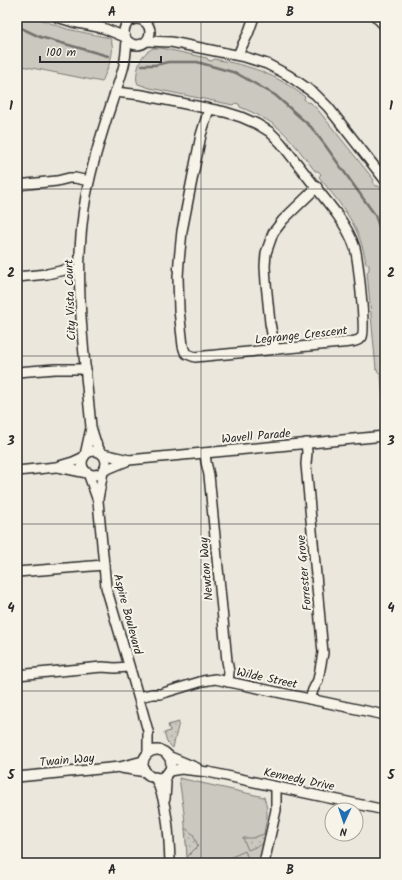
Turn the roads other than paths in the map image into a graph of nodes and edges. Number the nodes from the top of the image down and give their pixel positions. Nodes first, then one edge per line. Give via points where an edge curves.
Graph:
1 (57, 17) edge
2 (254, 17) edge
3 (376, 17) edge
4 (135, 18) edge
5 (148, 23) edge
6 (126, 25) junction
7 (385, 26) edge
8 (103, 28) junction
9 (126, 39) junction
10 (147, 41) junction
11 (171, 42) junction
12 (138, 45) junction
13 (242, 56) junction
14 (124, 65) junction
15 (116, 88) junction
16 (206, 108) junction
17 (385, 180) edge
18 (89, 184) junction
19 (17, 185) edge
20 (319, 190) junction
21 (79, 273) junction
22 (17, 277) edge
23 (273, 350) junction
24 (85, 366) junction
25 (17, 372) edge
26 (91, 427) junction
27 (385, 436) edge
28 (303, 444) junction
29 (207, 453) junction
30 (102, 454) junction
31 (84, 456) junction
32 (129, 460) junction
33 (56, 467) junction
34 (17, 471) edge
35 (104, 471) junction
36 (87, 473) junction
37 (98, 501) junction
38 (104, 565) junction
39 (17, 572) edge
40 (128, 663) junction
41 (17, 675) edge
42 (224, 681) junction
43 (139, 700) junction
44 (313, 700) junction
45 (385, 715) edge
46 (148, 731) junction
47 (165, 754) junction
48 (146, 757) junction
49 (120, 767) junction
50 (146, 772) junction
51 (208, 772) junction
52 (167, 773) junction
53 (17, 777) edge
54 (155, 778) junction
55 (280, 788) junction
56 (165, 805) junction
57 (385, 810) edge
58 (170, 863) edge
59 (264, 863) edge

1 - 8 street
2 - 13 street
3 - 7 street
4 - 5 street
4 - 6 street
5 - 10 street via 150,34
5 - 11 street via 155,34
6 - 8 street
6 - 9 street
8 - 9 street
9 - 12 street
9 - 14 street
10 - 11 street
10 - 12 street
11 - 13 street
12 - 14 street
13 - 17 street via 284,72 315,94
14 - 15 street
15 - 16 street, Legrange Crescent
15 - 18 street, City Vista Court
16 - 20 street, Legrange Crescent via 241,117 270,132
16 - 23 street, Legrange Crescent via 202,116 179,261 179,310 184,349 189,356 195,357
18 - 19 street via 58,181
18 - 21 street, City Vista Court
20 - 23 street via 287,215 278,226 266,253 269,342
20 - 23 street, Legrange Crescent via 348,231 354,248 358,265 363,336 356,341
21 - 22 street via 65,270
21 - 24 street, City Vista Court
24 - 25 street via 71,365
24 - 26 street, City Vista Court
26 - 30 street
26 - 31 street
27 - 28 street, Wavell Parade
28 - 29 street, Wavell Parade
28 - 44 street, Forrester Grove via 307,452 323,649 318,691
29 - 32 street, Wavell Parade
29 - 42 street, Newton Way via 211,462 209,475 229,672
30 - 31 street via 95,450
30 - 32 street, Wavell Parade
30 - 35 street via 107,462
31 - 33 street
31 - 36 street via 82,464
32 - 35 street, Wavell Parade
33 - 34 street
33 - 36 street
35 - 36 street via 96,475
35 - 37 street, Aspire Boulevard
36 - 37 street, Aspire Boulevard
37 - 38 street, Aspire Boulevard
38 - 39 street
38 - 40 street, Aspire Boulevard via 106,587
40 - 41 street
40 - 43 street, Aspire Boulevard
42 - 43 street, Wilde Street via 208,680 152,694
42 - 44 street, Wilde Street
43 - 46 street, Aspire Boulevard
44 - 45 street, Wilde Street
46 - 47 street, Aspire Boulevard
46 - 48 street, Aspire Boulevard
47 - 48 street via 155,750
47 - 51 street, Kennedy Drive
47 - 52 street via 171,764
48 - 49 street, Twain Way
48 - 50 street via 143,765
49 - 50 street, Twain Way
49 - 53 street, Twain Way
50 - 54 street
51 - 52 street, Kennedy Drive via 181,769
51 - 55 street, Kennedy Drive
52 - 54 street
52 - 56 street
54 - 56 street
55 - 57 street, Kennedy Drive
55 - 59 street
56 - 58 street

